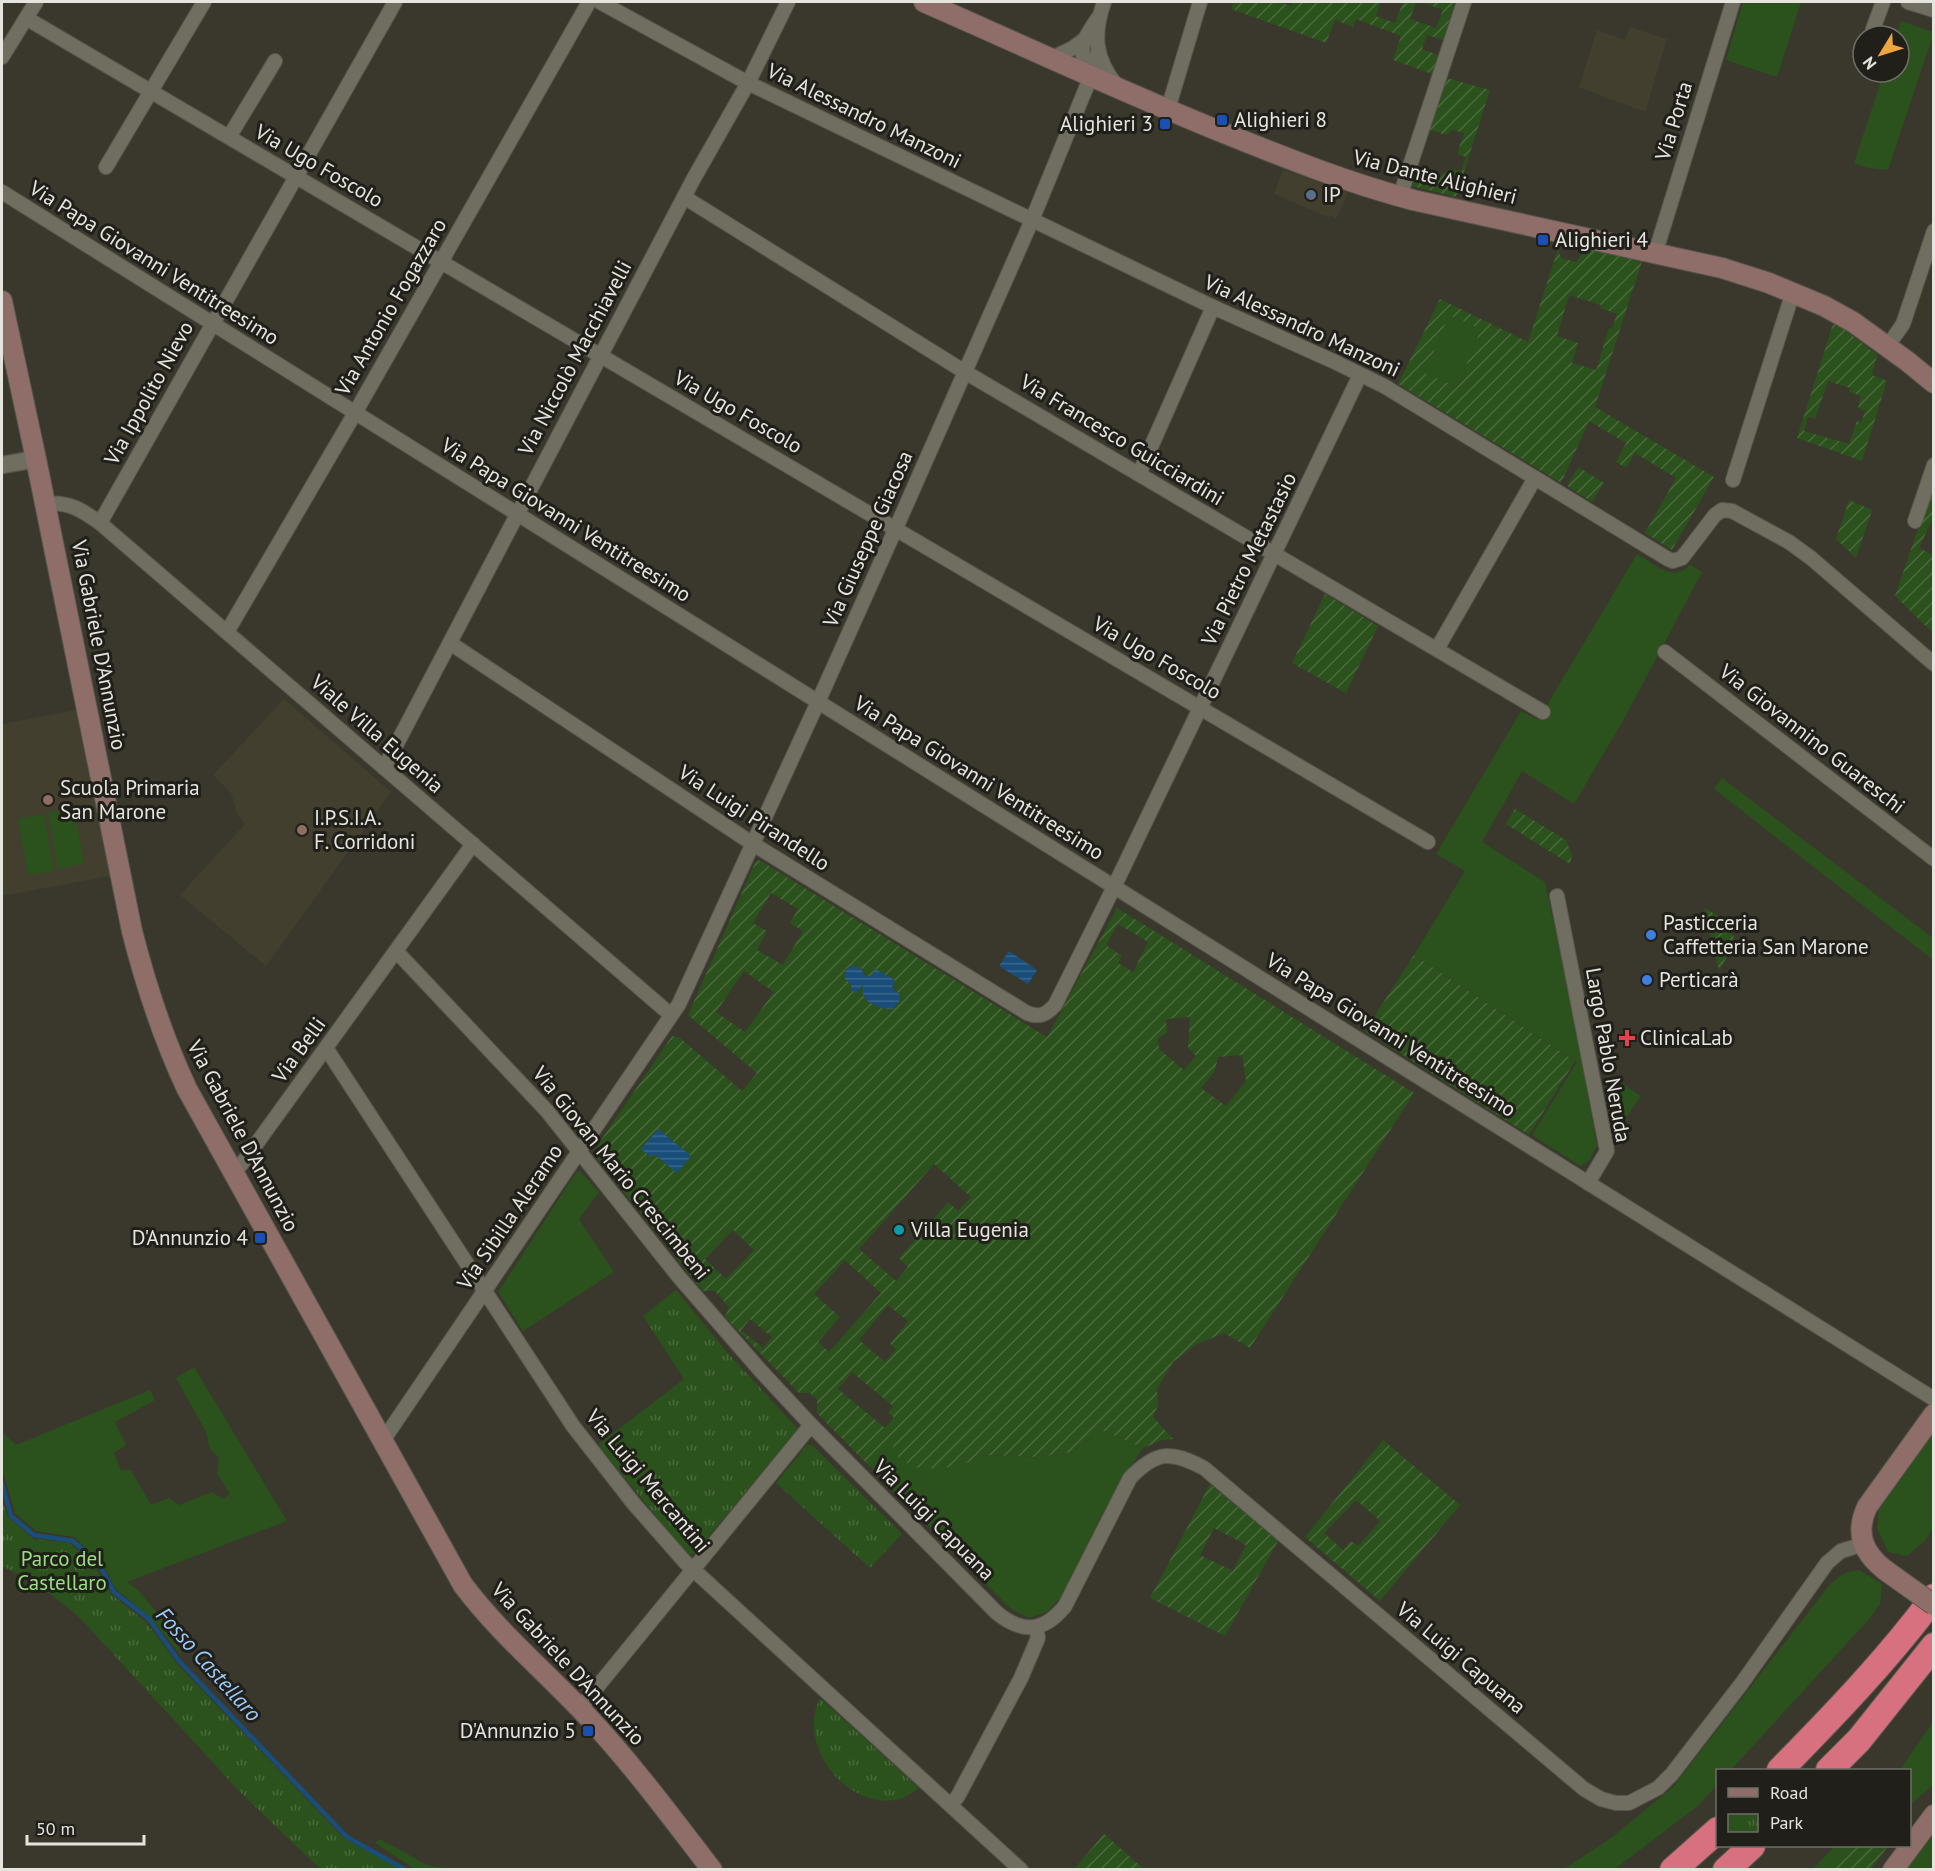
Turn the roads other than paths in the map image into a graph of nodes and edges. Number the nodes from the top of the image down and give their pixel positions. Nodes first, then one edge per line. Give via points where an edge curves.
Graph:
1 (36, 2) edge
2 (204, 2) edge
3 (395, 2) edge
4 (589, 2) edge
5 (600, 2) edge
6 (788, 2) edge
7 (924, 2) edge
8 (1104, 2) edge
9 (1200, 2) edge
10 (1464, 2) edge
11 (1733, 2) edge
12 (1883, 2) edge
13 (1908, 2) edge
14 (1934, 10) edge
15 (1099, 16) junction
16 (26, 18) junction
17 (1875, 24) edge
18 (1085, 39) junction
19 (1098, 52) junction
20 (2, 57) edge
21 (1052, 58) junction
22 (275, 61) dead end
23 (1091, 76) junction
24 (748, 83) junction
25 (1118, 87) junction
26 (151, 92) junction
27 (1168, 109) junction
28 (229, 137) junction
29 (106, 167) dead end
30 (296, 176) junction
31 (2, 192) edge
32 (1400, 196) junction
33 (684, 197) junction
34 (1032, 220) junction
35 (1934, 231) edge
36 (1655, 254) junction
37 (441, 262) junction
38 (1793, 292) junction
39 (2, 301) edge
40 (1213, 308) junction
41 (212, 324) junction
42 (1887, 347) junction
43 (601, 356) junction
44 (965, 372) junction
45 (1360, 375) junction
46 (1934, 384) edge
47 (355, 413) junction
48 (36, 459) junction
49 (2, 465) edge
50 (1934, 465) edge
51 (1139, 474) junction
52 (1535, 478) junction
53 (1732, 480) dead end
54 (46, 504) junction
55 (517, 515) junction
56 (1915, 521) dead end
57 (100, 523) junction
58 (896, 528) junction
59 (1274, 554) junction
60 (227, 632) junction
61 (450, 643) junction
62 (1437, 650) junction
63 (1665, 651) dead end
64 (1934, 664) edge
65 (818, 702) junction
66 (1200, 708) junction
67 (1543, 712) dead end
68 (384, 768) junction
69 (1428, 842) dead end
70 (473, 844) junction
71 (753, 844) junction
72 (1934, 859) edge
73 (1114, 887) junction
74 (1557, 896) dead end
75 (396, 951) junction
76 (671, 1015) junction
77 (1043, 1015) joint
78 (326, 1048) junction
79 (580, 1151) junction
80 (234, 1173) junction
81 (1588, 1183) junction
82 (485, 1291) junction
83 (1934, 1399) edge
84 (1934, 1414) edge
85 (811, 1425) junction
86 (382, 1442) junction
87 (1864, 1544) junction
88 (693, 1569) junction
89 (1934, 1597) edge
90 (1934, 1605) edge
91 (1036, 1627) junction
92 (1934, 1646) edge
93 (580, 1708) junction
94 (1781, 1769) edge
95 (1830, 1769) edge
96 (951, 1805) junction
97 (1934, 1815) edge
98 (1716, 1832) edge
99 (1911, 1845) edge
100 (1750, 1847) edge
101 (1910, 1847) edge
102 (712, 1869) edge
103 (1021, 1869) edge
104 (1673, 1869) edge
105 (1726, 1869) edge
106 (1893, 1869) edge

1 - 16 street
2 - 26 street
3 - 30 street, Via Ippolito Nievo
4 - 37 street, Via Antonio Fogazzaro
5 - 24 street, Via Alessandro Manzoni
6 - 24 street, Via Niccolò Macchiavelli
7 - 21 main road, Via Dante Alighieri
8 - 15 street
9 - 27 street
10 - 32 street
11 - 36 street, Via Porta
12 - 17 street
13 - 14 street
15 - 18 street
15 - 19 street
16 - 20 street
16 - 26 street, Via Ugo Foscolo
18 - 21 street
18 - 23 street via 1083,61
19 - 23 street, Via Giuseppe Giacosa
19 - 25 street
21 - 23 main road, Via Dante Alighieri
22 - 28 street
23 - 25 main road, Via Dante Alighieri
23 - 34 street, Via Giuseppe Giacosa
24 - 33 street, Via Niccolò Macchiavelli
24 - 34 street, Via Alessandro Manzoni
25 - 27 main road, Via Dante Alighieri
26 - 28 street, Via Ugo Foscolo
26 - 29 street
27 - 32 main road, Via Dante Alighieri via 1302,164
28 - 30 street, Via Ugo Foscolo
30 - 37 street, Via Ugo Foscolo
30 - 41 street, Via Ippolito Nievo
31 - 41 street, Via Papa Giovanni Ventitreesimo
32 - 36 main road, Via Dante Alighieri
33 - 43 street, Via Niccolò Macchiavelli
33 - 44 street, Via Francesco Guicciardini
34 - 40 street, Via Alessandro Manzoni
34 - 44 street, Via Giuseppe Giacosa
35 - 42 street via 1903,324
36 - 38 main road, Via Dante Alighieri via 1722,268
37 - 43 street, Via Ugo Foscolo
37 - 47 street, Via Antonio Fogazzaro
38 - 42 main road, Via Dante Alighieri via 1853,322
38 - 53 street
39 - 48 main road, Via Gabriele D'Annunzio
40 - 45 street, Via Alessandro Manzoni
40 - 51 street
41 - 47 street, Via Papa Giovanni Ventitreesimo
41 - 57 street, Via Ippolito Nievo
42 - 46 main road, Via Dante Alighieri
43 - 55 street, Via Niccolò Macchiavelli
43 - 58 street, Via Ugo Foscolo
44 - 51 street, Via Francesco Guicciardini
44 - 58 street, Via Giuseppe Giacosa
45 - 52 street, Via Alessandro Manzoni
45 - 59 street, Via Pietro Metastasio
47 - 55 street, Via Papa Giovanni Ventitreesimo
47 - 60 street, Via Antonio Fogazzaro
48 - 49 street
48 - 54 main road, Via Gabriele D'Annunzio
50 - 56 street
51 - 59 street, Via Francesco Guicciardini
52 - 62 street
52 - 64 street, Via Alessandro Manzoni via 1673,561 1685,555 1718,512 1732,511 1811,558
54 - 57 street, Viale Villa Eugenia via 78,508
54 - 80 main road, Via Gabriele D'Annunzio via 146,986 174,1062
55 - 61 street, Via Niccolò Macchiavelli
55 - 65 street, Via Papa Giovanni Ventitreesimo
57 - 60 street, Viale Villa Eugenia
58 - 65 street, Via Giuseppe Giacosa
58 - 66 street, Via Ugo Foscolo
59 - 62 street, Via Francesco Guicciardini
59 - 66 street, Via Pietro Metastasio
60 - 68 street, Viale Villa Eugenia
61 - 68 street, Via Niccolò Macchiavelli
61 - 71 street, Via Luigi Pirandello
62 - 67 street, Via Francesco Guicciardini
63 - 72 street, Via Giovannino Guareschi
65 - 71 street, Via Giuseppe Giacosa
65 - 73 street, Via Papa Giovanni Ventitreesimo
66 - 69 street, Via Ugo Foscolo
66 - 73 street, Via Pietro Metastasio
68 - 70 street, Viale Villa Eugenia
70 - 75 street, Via Belli
70 - 76 street, Viale Villa Eugenia
71 - 76 street, Via Giuseppe Giacosa
71 - 77 street, Via Luigi Pirandello via 1027,1013
73 - 77 street, Via Pietro Metastasio via 1054,1005
73 - 81 street, Via Papa Giovanni Ventitreesimo
74 - 81 street, Largo Pablo Neruda via 1607,1151
75 - 78 street, Via Belli
75 - 79 street, Via Giovan Mario Crescimbeni
76 - 79 street, Via Sibilla Aleramo
78 - 80 street, Via Belli
78 - 82 street, Via Luigi Mercantini
79 - 82 street, Via Sibilla Aleramo
79 - 85 street, Via Giovan Mario Crescimbeni via 706,1311
80 - 86 main road, Via Gabriele D'Annunzio
81 - 83 street, Via Papa Giovanni Ventitreesimo
82 - 86 street, Via Sibilla Aleramo
82 - 88 street, Via Luigi Mercantini via 590,1448
84 - 87 main road via 1867,1507 1861,1524
85 - 88 street
85 - 91 street, Via Luigi Capuana via 997,1613 1018,1626
86 - 93 main road, Via Gabriele D'Annunzio via 469,1592 495,1625
87 - 90 main road, bridge via 1875,1563
87 - 91 street, Via Luigi Capuana via 1841,1551 1827,1563 1672,1774 1658,1788 1629,1803 1601,1799 1584,1789 1204,1468 1179,1457 1157,1456 1130,1478 1065,1606 1051,1620
88 - 93 street
88 - 96 street, Via Luigi Mercantini
89 - 94 highway via 1834,1715
91 - 96 street via 1038,1638 1021,1678
92 - 95 highway via 1859,1740
93 - 102 main road, Via Gabriele D'Annunzio
96 - 103 street, Via Luigi Mercantini
97 - 99 main road
98 - 104 highway
100 - 105 highway
101 - 106 main road

